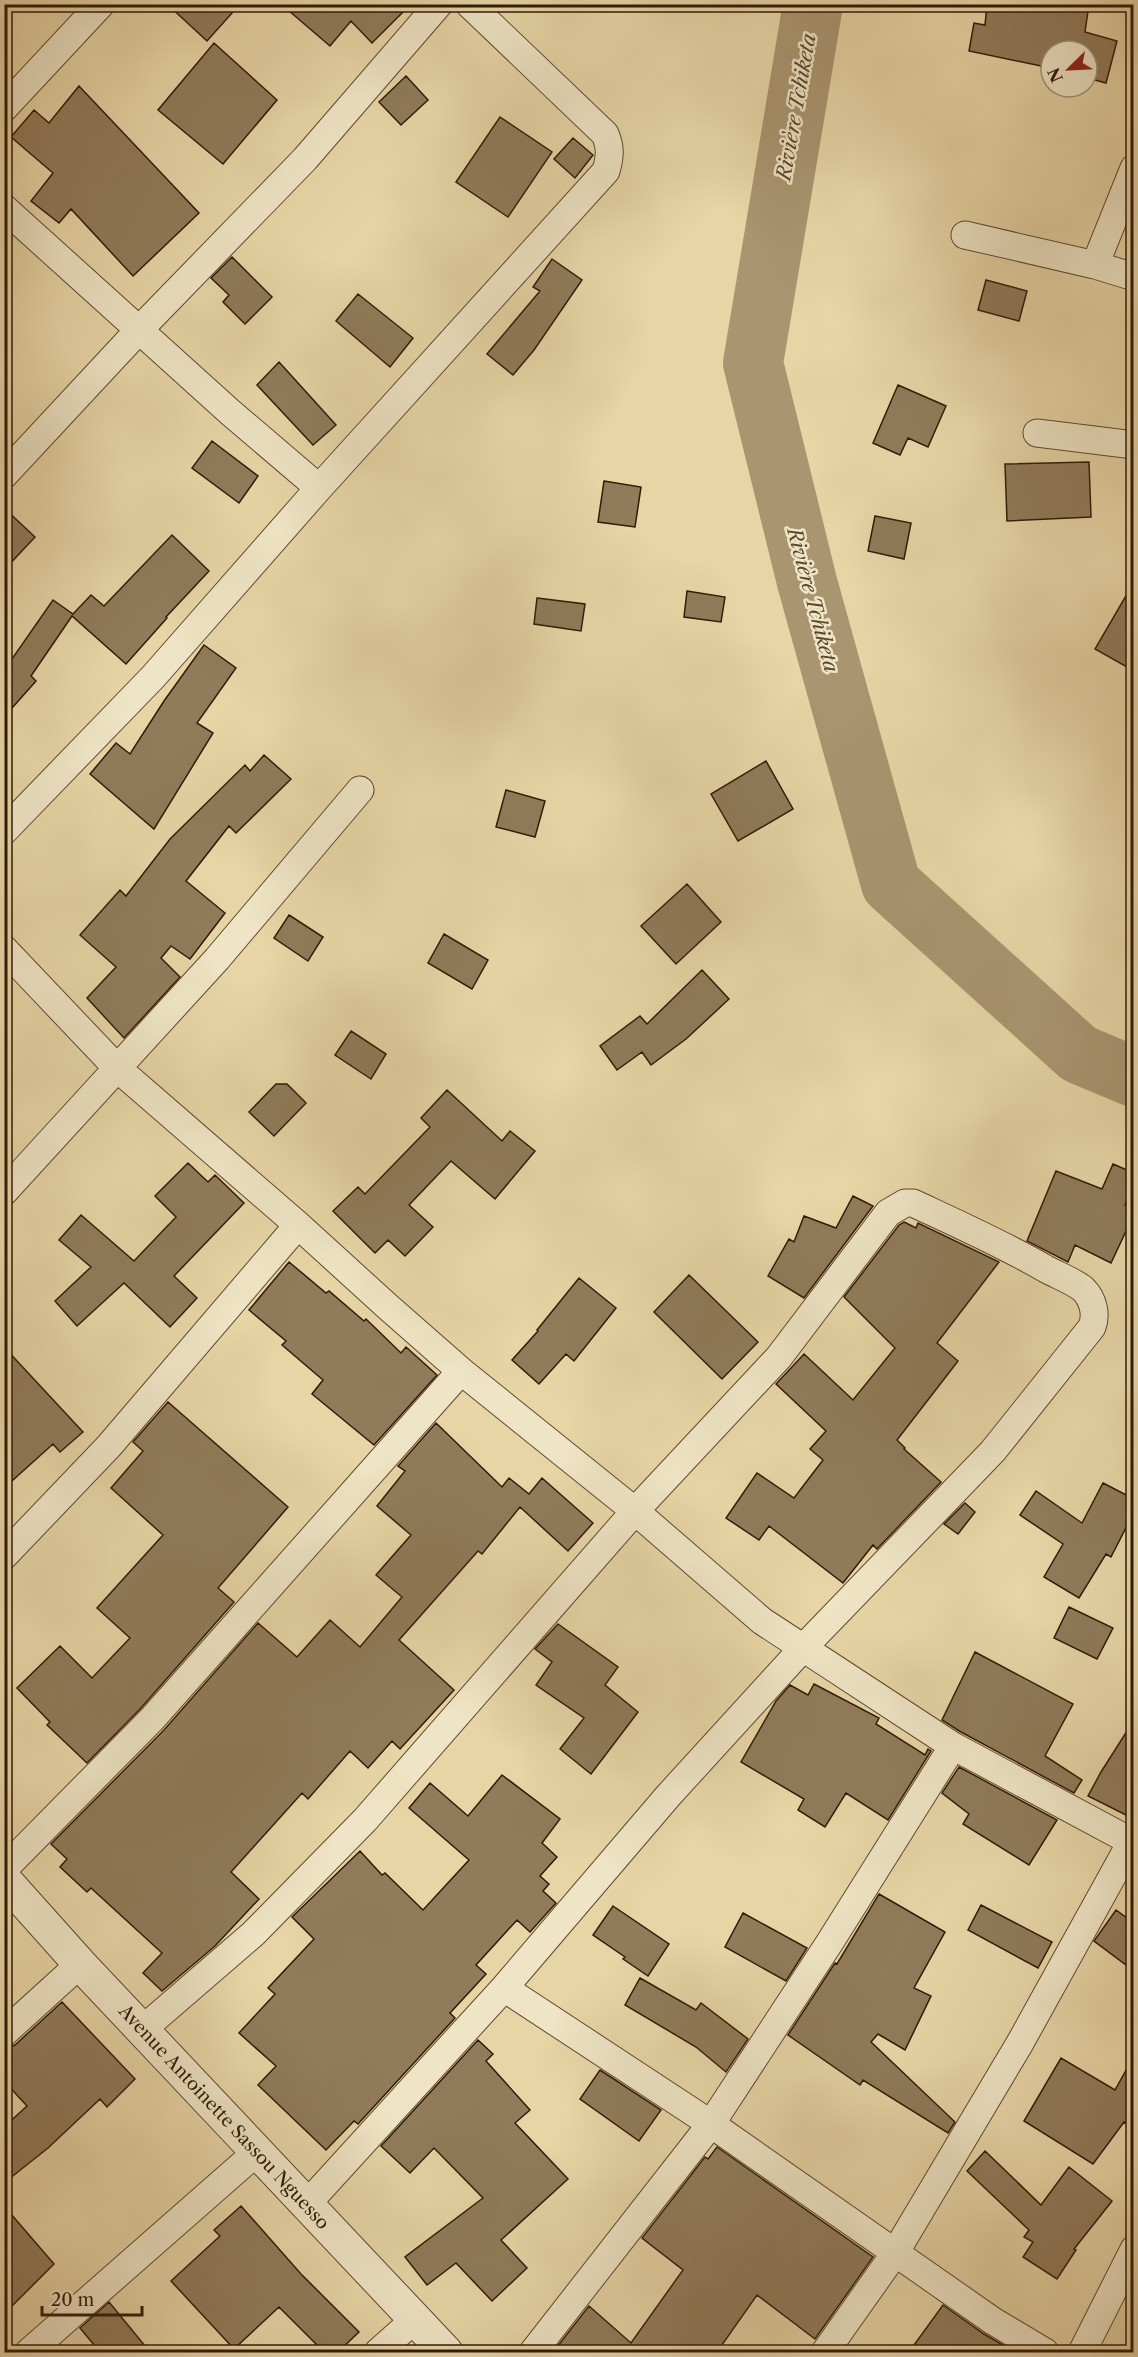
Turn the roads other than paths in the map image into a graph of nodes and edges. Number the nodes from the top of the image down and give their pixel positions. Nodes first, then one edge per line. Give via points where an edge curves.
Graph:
1 (101, 4) edge
2 (439, 4) edge
3 (469, 4) edge
4 (4, 108) edge
5 (1134, 168) edge
6 (4, 208) edge
7 (965, 235) dead end
8 (1095, 265) junction
9 (1134, 277) edge
10 (139, 330) junction
11 (1037, 433) dead end
12 (1134, 445) edge
13 (4, 475) edge
14 (319, 488) junction
15 (360, 790) dead end
16 (4, 831) edge
17 (4, 949) edge
18 (117, 1068) junction
19 (4, 1192) edge
20 (298, 1225) junction
21 (461, 1371) junction
22 (635, 1511) junction
23 (4, 1556) edge
24 (803, 1648) junction
25 (953, 1746) junction
26 (1133, 1841) edge
27 (4, 1869) edge
28 (4, 1879) edge
29 (80, 1964) junction
30 (504, 1988) junction
31 (143, 2029) junction
32 (4, 2033) edge
33 (711, 2124) junction
34 (258, 2151) junction
35 (306, 2205) junction
36 (1134, 2249) edge
37 (895, 2253) junction
38 (414, 2320) junction
39 (29, 2352) edge
40 (378, 2352) edge
41 (446, 2352) edge
42 (533, 2352) edge
43 (825, 2352) edge
44 (1045, 2352) edge
45 (1082, 2352) edge

1 - 4 street
2 - 10 street via 305,159
3 - 14 street via 605,134 610,159 606,171
5 - 8 street
6 - 10 street
7 - 8 street
8 - 9 street
10 - 13 street
10 - 14 street
11 - 12 street
14 - 16 street via 153,677
15 - 18 street
17 - 18 street
18 - 19 street
18 - 20 street
20 - 21 street
20 - 23 street via 109,1446
21 - 22 street
21 - 27 street via 152,1719
22 - 24 street via 762,1621
22 - 24 street via 779,1357 897,1206 913,1203 1013,1250 1082,1289 1094,1311 1092,1327 993,1451
22 - 31 street via 365,1820 253,1934
24 - 25 street
24 - 30 street via 668,1796
25 - 26 street
25 - 33 street
26 - 37 street via 1020,2043
28 - 29 street, Avenue Antoinette Sassou Nguesso
29 - 31 street, Avenue Antoinette Sassou Nguesso
29 - 32 street
30 - 33 street
30 - 35 street
31 - 34 street, Avenue Antoinette Sassou Nguesso
33 - 37 street
33 - 42 street
34 - 35 street, Avenue Antoinette Sassou Nguesso
34 - 39 street
35 - 38 street, Avenue Antoinette Sassou Nguesso
36 - 45 street
37 - 43 street
37 - 44 street
38 - 40 street
38 - 41 street, Avenue Antoinette Sassou Nguesso

